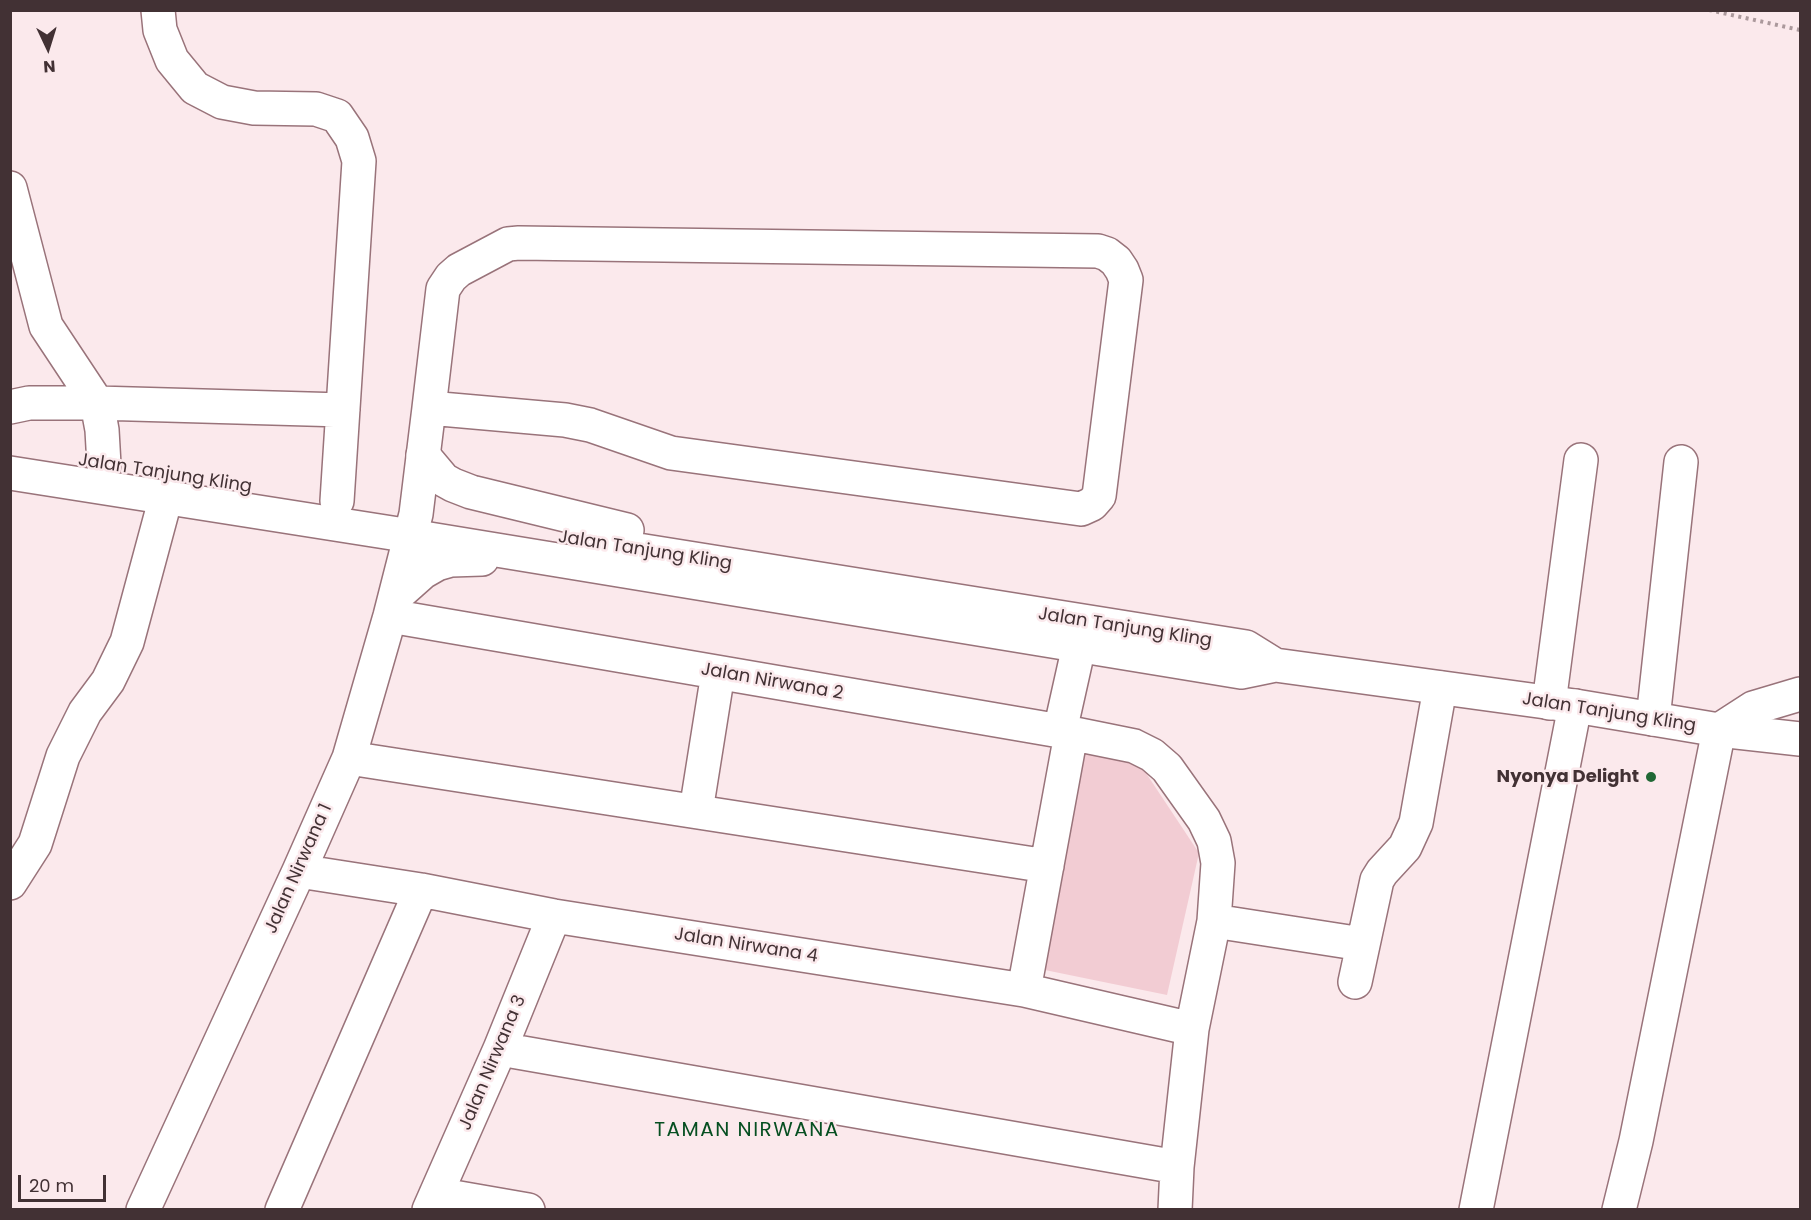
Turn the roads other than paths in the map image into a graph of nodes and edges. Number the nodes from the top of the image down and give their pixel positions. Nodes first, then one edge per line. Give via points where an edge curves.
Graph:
1 (158, 10) edge
2 (10, 188) edge
3 (97, 403) junction
4 (10, 407) edge
5 (429, 408) junction
6 (343, 410) junction
7 (10, 450) edge
8 (423, 455) junction
9 (1581, 460) dead end
10 (1682, 462) dead end
11 (104, 465) junction
12 (10, 473) edge
13 (166, 496) junction
14 (337, 501) junction
15 (413, 525) junction
16 (544, 558) junction
17 (710, 561) junction
18 (393, 606) junction
19 (1079, 646) junction
20 (1275, 666) junction
21 (718, 673) junction
22 (1440, 688) junction
23 (1800, 694) edge
24 (1562, 704) junction
25 (1653, 719) junction
26 (1719, 730) junction
27 (1066, 732) junction
28 (1800, 740) edge
29 (349, 758) junction
30 (696, 811) junction
31 (1047, 866) junction
32 (299, 871) junction
33 (10, 883) edge
34 (421, 890) junction
35 (554, 916) junction
36 (1214, 921) junction
37 (1362, 944) junction
38 (1355, 982) dead end
39 (1024, 990) junction
40 (1192, 1029) junction
41 (500, 1049) junction
42 (1177, 1167) junction
43 (433, 1202) edge
44 (143, 1209) edge
45 (282, 1209) edge
46 (528, 1209) edge
47 (1175, 1209) edge
48 (1476, 1209) edge
49 (1619, 1209) edge

1 - 6 main road via 160,30 172,60 195,88 222,102 254,108 316,109 338,116 352,138 359,161
2 - 3 main road via 46,326
3 - 4 main road via 29,403
3 - 6 main road
3 - 11 main road
5 - 5 main road, Jalan Nirwana 1 via 443,289 459,270 508,244 1098,251 1116,261 1126,280 1099,495 1081,509 671,453 566,420
5 - 8 main road, Jalan Nirwana 1
6 - 14 main road
7 - 11 main road, Jalan Tanjung Kling
8 - 15 main road, Jalan Nirwana 1
8 - 17 main road via 444,480 471,492 649,535
9 - 24 main road
10 - 25 main road
11 - 14 main road, Jalan Tanjung Kling
12 - 13 main road, Jalan Tanjung Kling
13 - 15 main road, Jalan Tanjung Kling
13 - 33 main road via 127,642 63,756 34,844
14 - 15 main road, Jalan Tanjung Kling
15 - 16 main road, Jalan Tanjung Kling
15 - 17 main road, Jalan Tanjung Kling
15 - 18 main road, Jalan Nirwana 1
16 - 18 main road via 452,560 437,564 423,572
16 - 19 main road, Jalan Tanjung Kling
17 - 20 main road, Jalan Tanjung Kling via 1246,647
18 - 21 main road, Jalan Nirwana 2
18 - 29 main road, Jalan Nirwana 1
19 - 20 main road, Jalan Tanjung Kling via 1242,672
19 - 27 main road
20 - 22 main road, Jalan Tanjung Kling
21 - 27 main road, Jalan Nirwana 2
21 - 30 main road
22 - 24 main road, Jalan Tanjung Kling
22 - 37 main road via 1416,823 1405,847 1377,880
23 - 26 main road via 1753,708
24 - 25 main road, Jalan Tanjung Kling
24 - 48 main road
25 - 26 main road, Jalan Tanjung Kling
26 - 28 main road, Jalan Tanjung Kling
26 - 49 main road
27 - 31 main road
27 - 36 main road, Jalan Nirwana 2 via 1134,747 1167,768 1214,841 1218,863
29 - 30 main road
29 - 32 main road, Jalan Nirwana 1
30 - 31 main road
31 - 39 main road
32 - 34 main road, Jalan Nirwana 4
32 - 44 main road, Jalan Nirwana 1
34 - 35 main road, Jalan Nirwana 4
34 - 45 main road
35 - 39 main road, Jalan Nirwana 4
35 - 41 main road, Jalan Nirwana 3
36 - 37 main road
36 - 40 main road
37 - 38 main road
39 - 40 main road, Jalan Nirwana 4
40 - 42 main road
41 - 42 main road
41 - 43 main road, Jalan Nirwana 3
42 - 47 main road
43 - 46 main road

